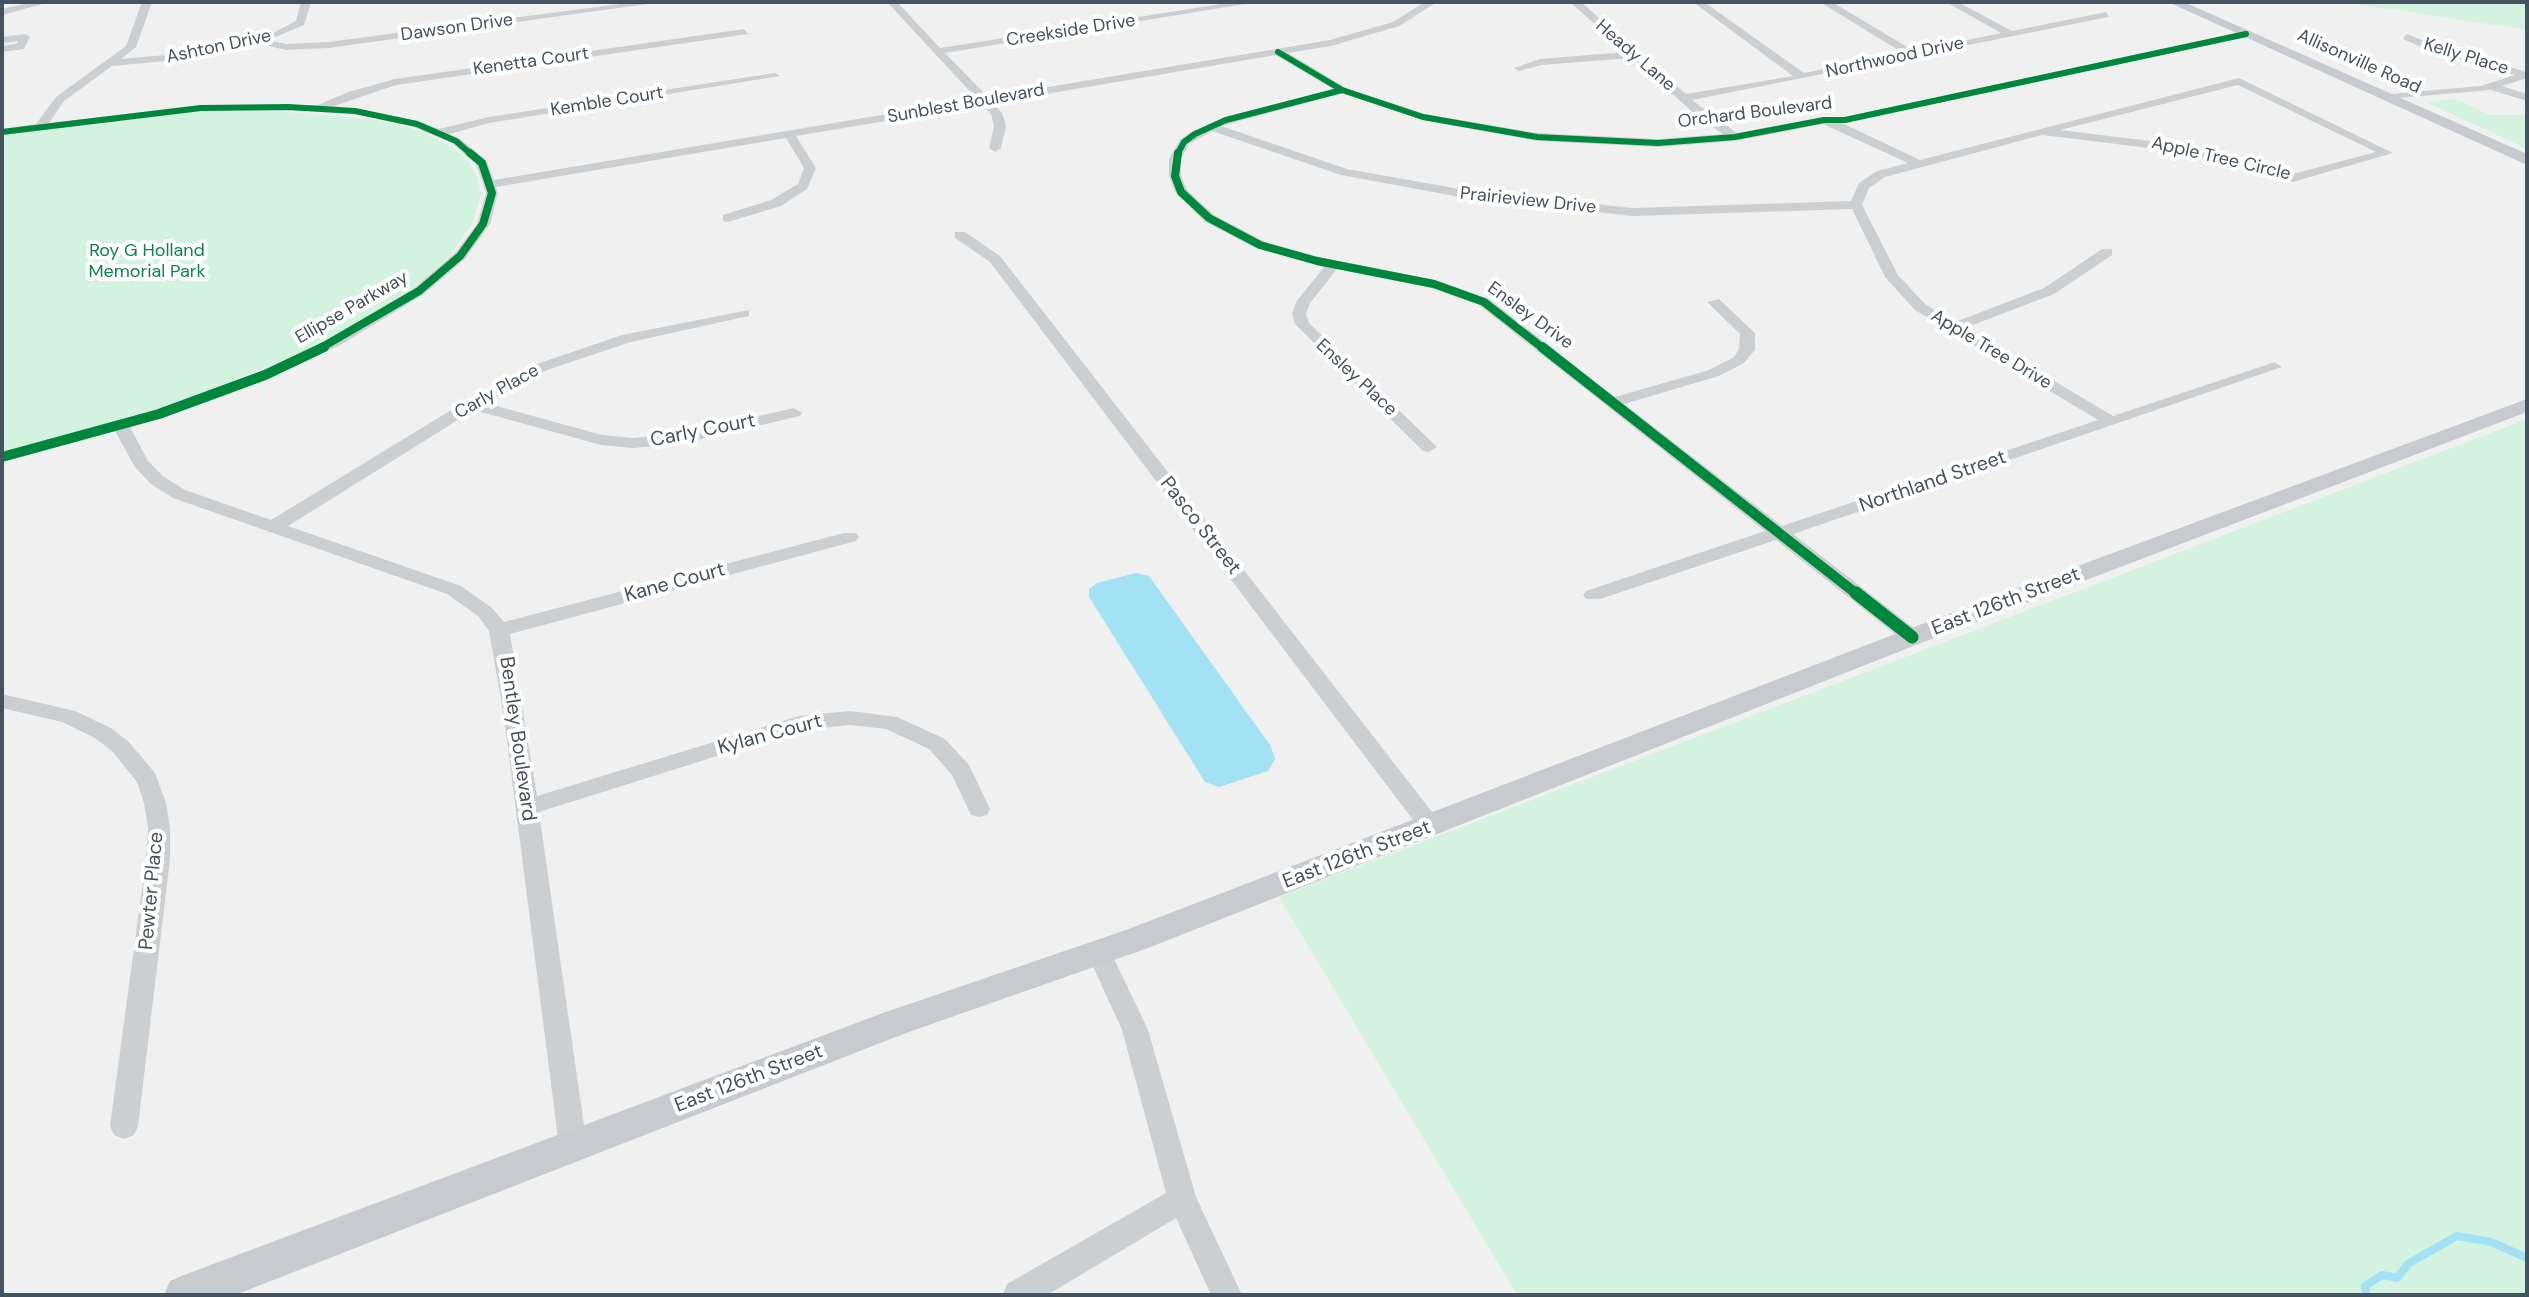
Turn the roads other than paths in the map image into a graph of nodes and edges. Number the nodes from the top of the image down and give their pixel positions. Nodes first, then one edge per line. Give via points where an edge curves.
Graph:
1 (45, 2) edge
2 (147, 2) edge
3 (306, 2) edge
4 (657, 2) edge
5 (892, 2) edge
6 (1252, 2) edge
7 (1432, 2) edge
8 (1575, 2) edge
9 (1698, 2) edge
10 (1825, 2) edge
11 (1951, 2) edge
12 (2174, 2) edge
13 (2092, 9) dead end
14 (2, 12) edge
15 (744, 32) dead end
16 (2240, 32) junction
17 (2010, 34) junction
18 (2407, 37) dead end
19 (2, 40) edge
20 (257, 41) junction
21 (2, 49) edge
22 (938, 51) junction
23 (1278, 52) junction
24 (1911, 54) junction
25 (1634, 55) junction
26 (113, 63) junction
27 (1519, 68) dead end
28 (2526, 75) edge
29 (775, 76) dead end
30 (1802, 77) junction
31 (2493, 87) junction
32 (1342, 90) junction
33 (2390, 97) junction
34 (1684, 98) junction
35 (2527, 98) edge
36 (986, 101) junction
37 (322, 108) junction
38 (1824, 120) junction
39 (41, 126) junction
40 (1209, 126) junction
41 (2042, 131) junction
42 (2, 132) edge
43 (441, 132) junction
44 (789, 134) junction
45 (1735, 137) junction
46 (995, 148) dead end
47 (2527, 160) edge
48 (1917, 163) junction
49 (492, 184) junction
50 (1856, 205) junction
51 (728, 218) dead end
52 (960, 235) dead end
53 (2107, 252) dead end
54 (1333, 265) junction
55 (1714, 302) dead end
56 (744, 313) dead end
57 (1951, 328) junction
58 (2274, 367) dead end
59 (1614, 402) junction
60 (472, 404) junction
61 (2527, 405) edge
62 (794, 413) dead end
63 (2112, 422) junction
64 (121, 426) junction
65 (1429, 447) dead end
66 (2, 457) edge
67 (273, 527) junction
68 (1781, 533) junction
69 (850, 537) dead end
70 (1593, 595) dead end
71 (499, 630) junction
72 (1912, 637) junction
73 (2, 701) edge
74 (527, 807) junction
75 (979, 809) dead end
76 (1431, 827) junction
77 (1099, 953) junction
78 (124, 1126) dead end
79 (573, 1146) junction
80 (1182, 1199) junction
81 (184, 1295) edge
82 (1018, 1295) edge
83 (1227, 1295) edge

1 - 14 street
2 - 26 street via 133,43
3 - 20 street, Ashton Drive via 299,25
4 - 20 street, Dawson Drive via 328,45 286,47
5 - 22 street
6 - 22 street, Creekside Drive
7 - 23 street, Sunblest Boulevard via 1414,16 1373,32
8 - 25 street, Heady Lane
9 - 30 street
10 - 24 street
11 - 17 street
12 - 16 main road, Allisonville Road
13 - 17 street, Northwood Drive via 2106,15
15 - 37 street, Kenetta Court via 405,80 359,91
16 - 33 main road, Allisonville Road
16 - 38 street, Orchard Boulevard via 1845,120
17 - 24 street, Northwood Drive
18 - 28 street, Kelly Place
19 - 21 street via 25,37 20,47
20 - 26 street, Ashton Drive via 176,58
22 - 36 street
23 - 32 street, Orchard Boulevard
23 - 36 street, Sunblest Boulevard
24 - 30 street, Northwood Drive
25 - 27 street
25 - 34 street, Heady Lane
26 - 39 street via 60,99
28 - 31 street
29 - 43 street, Kemble Court
30 - 34 street, Northwood Drive
31 - 33 street
31 - 35 street
32 - 40 street, Ensley Drive
32 - 45 street, Orchard Boulevard via 1423,117 1526,136 1658,143
33 - 47 main road, Allisonville Road
34 - 45 street, Heady Lane
36 - 44 street, Sunblest Boulevard
36 - 46 street via 1000,123
37 - 39 street via 201,108
37 - 43 street via 383,116
38 - 45 street, Orchard Boulevard
38 - 48 street
39 - 42 street
40 - 50 street, Prairieview Drive via 1345,172 1490,198 1634,212
40 - 54 street, Ensley Drive via 1188,138 1175,159 1177,181 1191,204 1251,241
41 - 41 street, Apple Tree Circle via 2191,150 2293,178 2387,153 2239,81
41 - 48 street
43 - 49 street via 475,155
44 - 49 street, Sunblest Boulevard
44 - 51 street via 810,168 803,186 776,203
48 - 50 street via 1866,183
49 - 64 street, Ellipse Parkway via 491,207 460,256 380,317 265,375
50 - 57 street, Apple Tree Drive via 1897,284
52 - 76 street, Pasco Street via 995,259
53 - 57 street via 2049,291
54 - 59 street, Ensley Drive via 1434,284 1477,298
54 - 65 street, Ensley Place via 1301,306 1302,324
55 - 59 street via 1748,333 1747,350 1739,360 1714,373
56 - 60 street, Carly Place via 586,351
57 - 63 street, Apple Tree Drive
58 - 63 street, Northland Street
59 - 68 street, Ensley Drive
60 - 62 street, Carly Court via 601,440 633,443 680,439
60 - 67 street, Carly Place
61 - 72 main road, East 126th Street
63 - 68 street, Northland Street
64 - 66 street, Ellipse Parkway
64 - 67 street, Bentley Boulevard via 157,480 179,494
67 - 71 street, Bentley Boulevard via 454,590 485,612
68 - 70 street, Northland Street
68 - 72 street, Ensley Drive
69 - 71 street, Kane Court
71 - 74 street, Bentley Boulevard
72 - 76 main road, East 126th Street
73 - 78 street, Pewter Place via 68,716 103,733 147,779 155,803 158,859
74 - 75 street, Kylan Court via 799,723 850,718 890,722 937,744 961,771
74 - 79 street, Bentley Boulevard
76 - 77 main road, East 126th Street
77 - 79 main road, East 126th Street via 895,1023
77 - 80 street via 1135,1030
79 - 81 main road, East 126th Street
80 - 82 street
80 - 83 street

